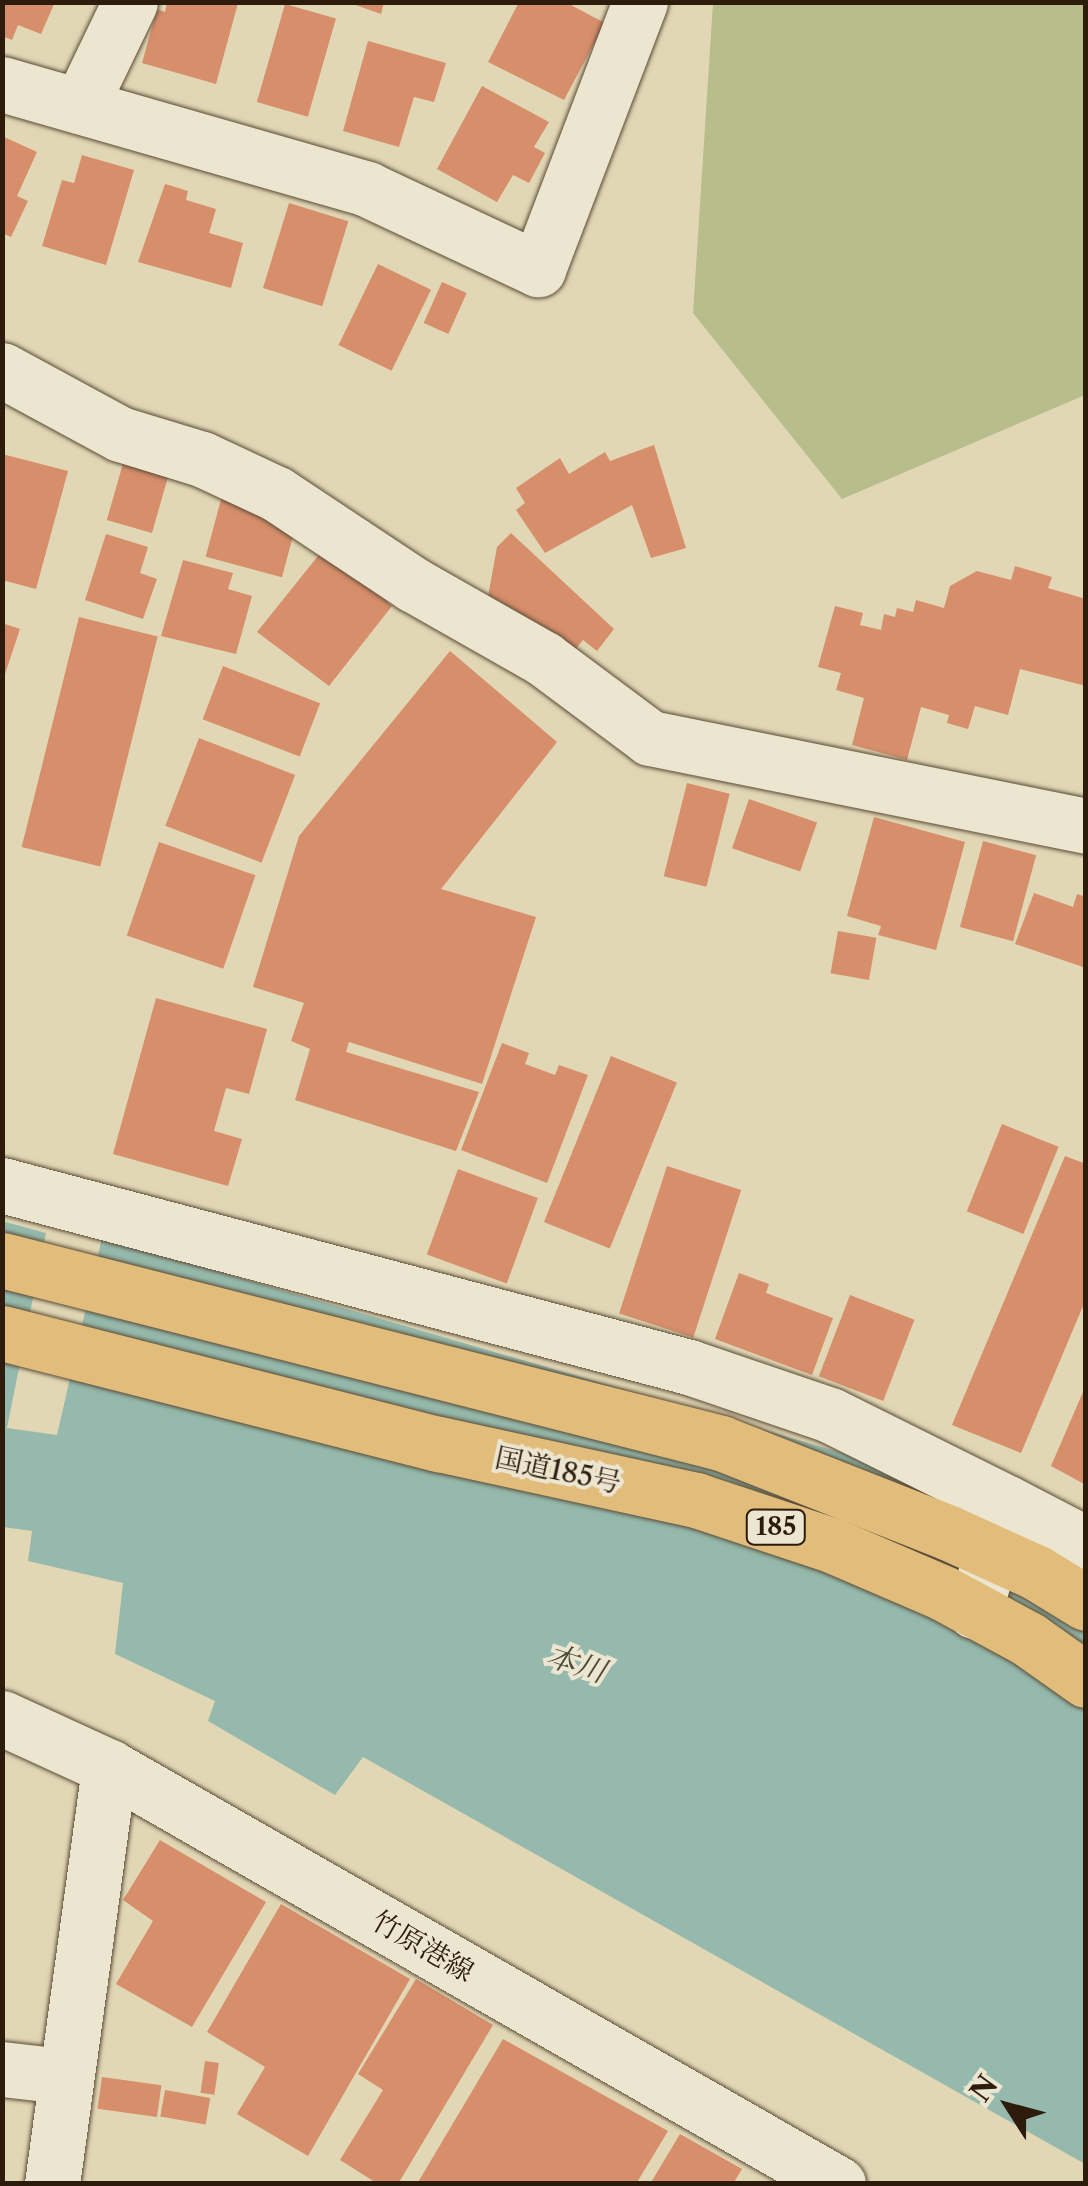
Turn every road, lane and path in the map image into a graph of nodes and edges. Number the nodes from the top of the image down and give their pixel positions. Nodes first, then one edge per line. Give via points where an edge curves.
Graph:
1 (130, 2) edge
2 (640, 2) edge
3 (2, 84) edge
4 (80, 106) junction
5 (2, 370) edge
6 (1086, 826) edge
7 (2, 1184) edge
8 (2, 1260) edge
9 (2, 1333) edge
10 (999, 1525) junction
11 (1086, 1544) edge
12 (1086, 1603) edge
13 (974, 1611) junction
14 (1086, 1680) edge
15 (2, 1718) edge
16 (109, 1767) junction
17 (2, 2069) edge
18 (63, 2076) junction
19 (52, 2184) edge
20 (838, 2184) edge

1 - 4 street
2 - 4 street via 538,269 366,189
3 - 4 street
5 - 6 street via 120,434 277,494 544,660 650,738
7 - 10 street via 689,1367 830,1415
8 - 10 highway, 185 via 721,1443
9 - 13 highway, 国道185号 / 185 via 439,1444 696,1500 834,1546
10 - 11 street
10 - 12 highway, 185
10 - 13 street
13 - 14 highway, 国道185号 / 185
15 - 16 street, 竹原港線
16 - 18 street
16 - 20 street, 竹原港線
17 - 18 street
18 - 19 street

